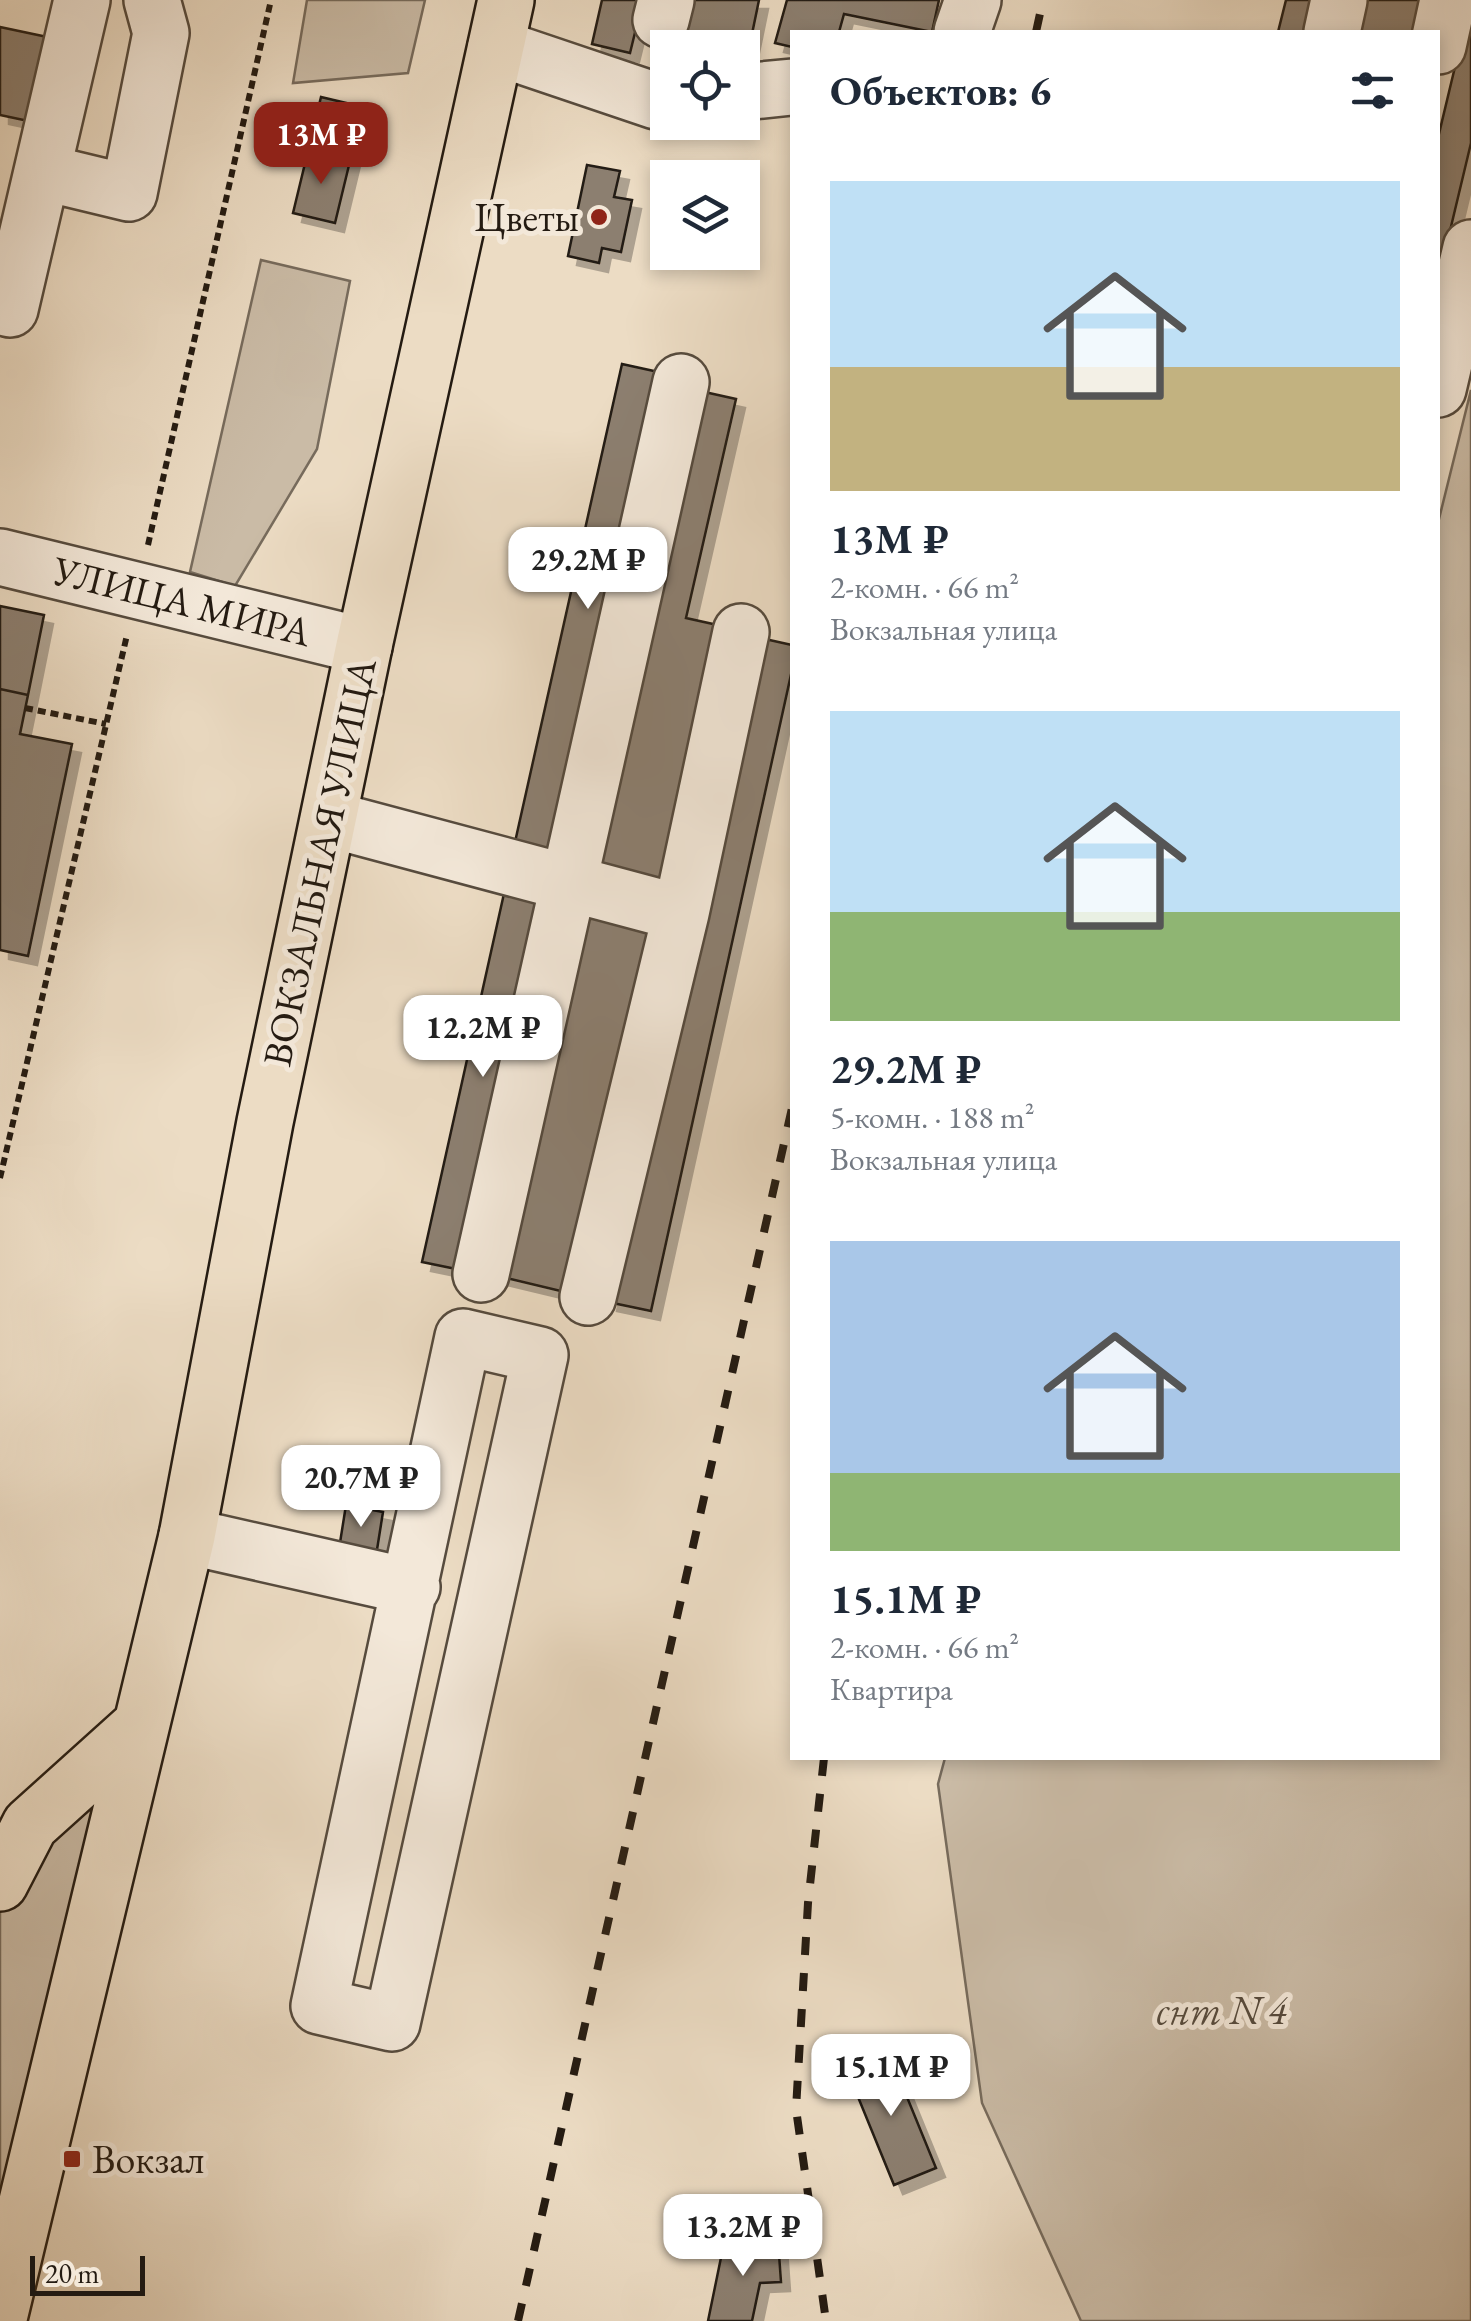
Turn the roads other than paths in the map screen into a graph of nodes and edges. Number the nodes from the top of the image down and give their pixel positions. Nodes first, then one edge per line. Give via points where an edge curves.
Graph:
1 (82, 0) edge
2 (152, 0) edge
3 (972, 0) edge
4 (1339, 0) edge
5 (1448, 0) edge
6 (501, 23) edge
7 (963, 30) edge
8 (1332, 30) edge
9 (1440, 37) edge
10 (790, 87) edge
11 (760, 90) edge
12 (650, 98) edge
13 (42, 172) junction
14 (1471, 248) edge
15 (0, 306) edge
16 (1440, 380) edge
17 (681, 382) dead end
18 (0, 557) edge
19 (741, 632) dead end
20 (364, 646) junction
21 (329, 819) junction
22 (566, 885) junction
23 (681, 913) junction
24 (481, 1274) dead end
25 (588, 1297) dead end
26 (187, 1536) junction
27 (412, 1587) junction
28 (142, 1725) junction
29 (0, 1883) edge
30 (0, 2314) edge

1 - 13 street
2 - 13 street via 161,33 129,193
3 - 7 street
4 - 8 street
5 - 9 street
6 - 12 street
6 - 20 main road, ВОКЗАЛЬНАЯ УЛИЦА
10 - 11 street
13 - 15 street via 10,309
14 - 16 street
17 - 22 street
18 - 20 street, УЛИЦА МИРА
19 - 23 street
20 - 21 main road, ВОКЗАЛЬНАЯ УЛИЦА
21 - 22 street
21 - 26 main road, ВОКЗАЛЬНАЯ УЛИЦА
22 - 23 street
22 - 24 street
23 - 25 street
26 - 27 street
26 - 28 main road, ВОКЗАЛЬНАЯ УЛИЦА
27 - 27 street via 319,2006 392,2023 540,1355 463,1337
28 - 29 main road via 30,1826
28 - 30 main road, ВОКЗАЛЬНАЯ УЛИЦА

